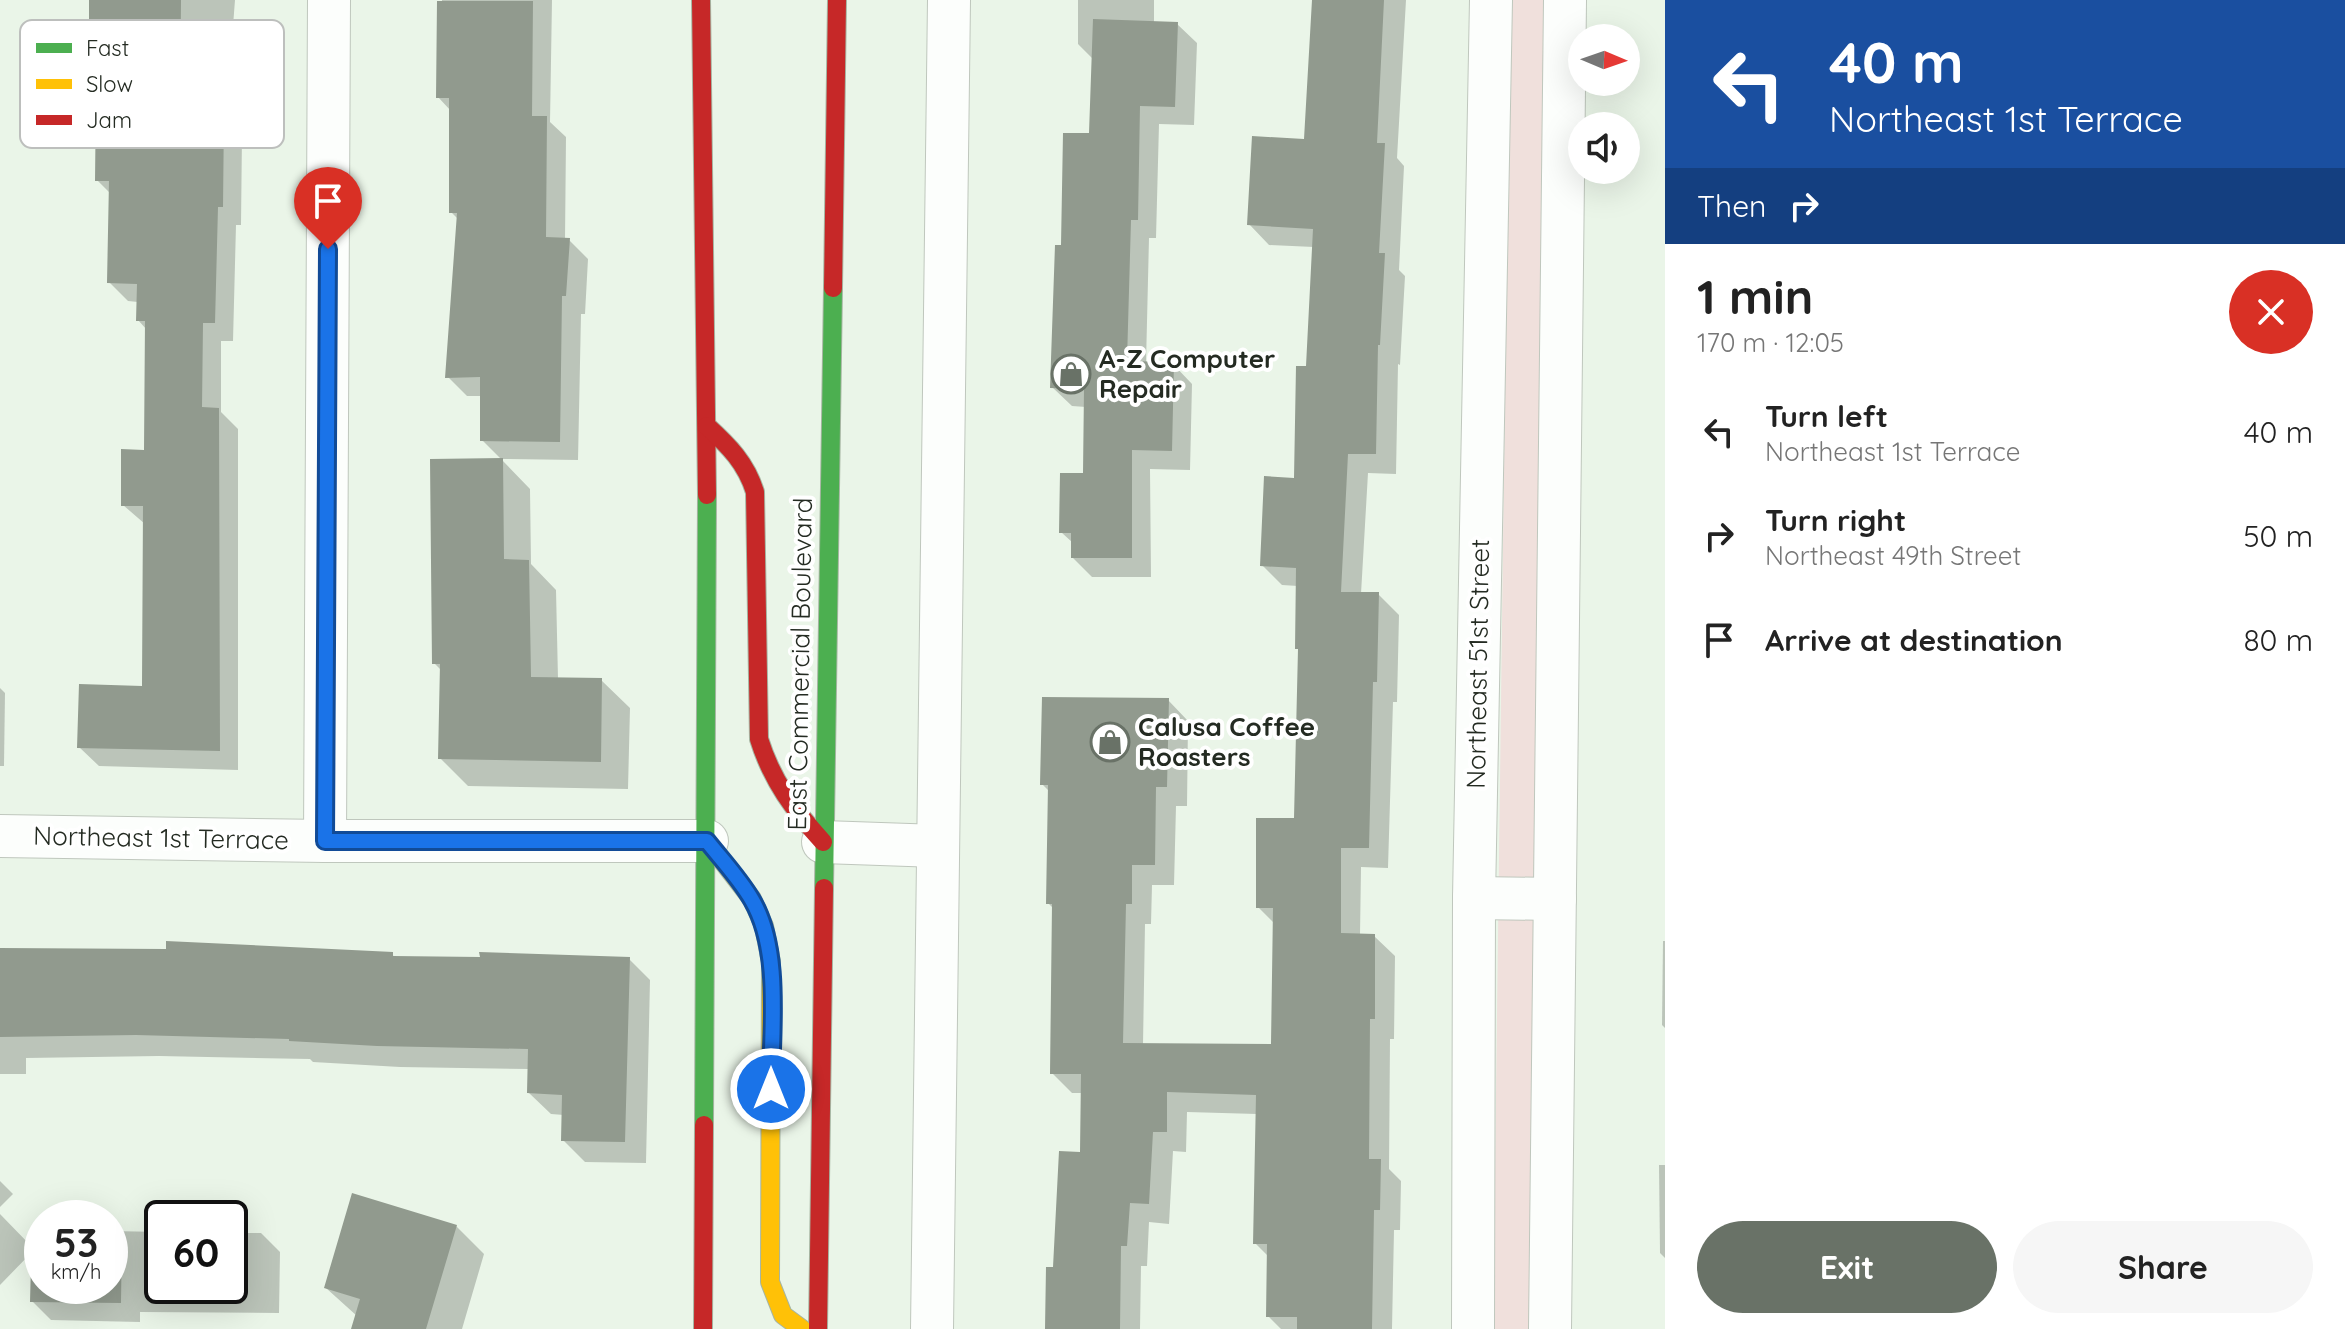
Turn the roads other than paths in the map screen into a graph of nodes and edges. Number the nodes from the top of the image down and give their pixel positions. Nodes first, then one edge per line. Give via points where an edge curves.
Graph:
1 (329, 0) edge
2 (701, 0) edge
3 (837, 0) edge
4 (949, 0) edge
5 (1491, 0) edge
6 (1565, 0) edge
7 (707, 426) junction
8 (0, 836) edge
9 (325, 841) junction
10 (707, 841) junction
11 (823, 842) junction
12 (938, 846) junction
13 (1474, 898) junction
14 (1555, 899) junction
15 (703, 1329) edge
16 (802, 1329) edge
17 (818, 1329) edge
18 (932, 1329) edge
19 (1473, 1329) edge
20 (1550, 1329) edge

1 - 9 street
2 - 7 main road
3 - 11 main road, East Commercial Boulevard
4 - 12 street
5 - 13 street, Northeast 51st Street
6 - 14 street
7 - 10 main road
7 - 11 main road via 737,453 755,492 759,739 766,766 784,799
8 - 9 street, Northeast 1st Terrace
9 - 10 street, Northeast 1st Terrace
10 - 15 main road
10 - 16 main road via 752,899 771,962 770,1282 783,1315
11 - 12 street
11 - 17 main road, East Commercial Boulevard
12 - 18 street
13 - 14 street
13 - 19 street, Northeast 51st Street
14 - 20 street

